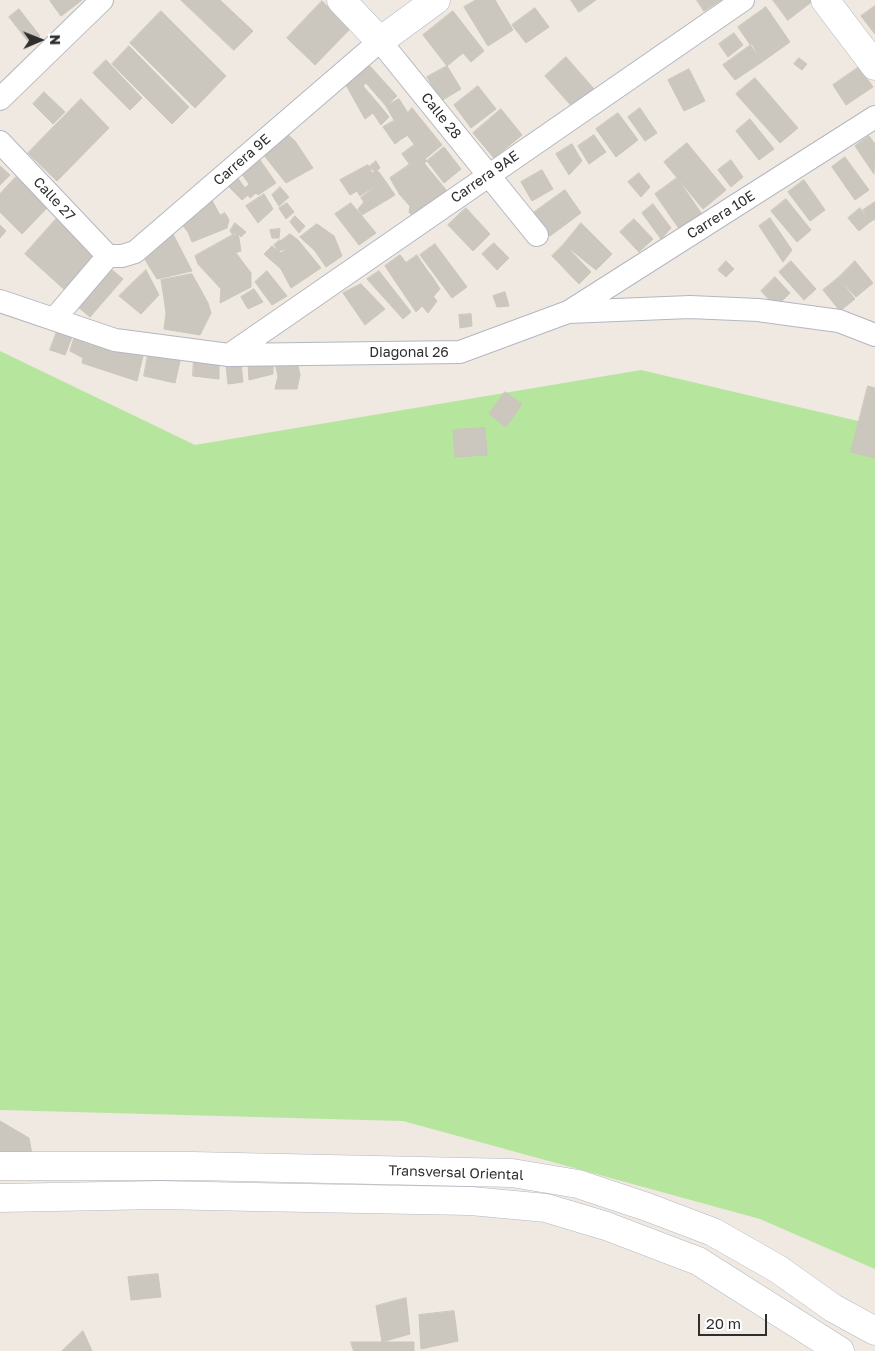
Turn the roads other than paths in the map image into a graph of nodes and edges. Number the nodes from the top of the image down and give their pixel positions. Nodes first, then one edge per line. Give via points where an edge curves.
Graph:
1 (102, 0) edge
2 (341, 0) edge
3 (436, 0) edge
4 (742, 0) edge
5 (825, 0) edge
6 (380, 41) junction
7 (875, 66) edge
8 (0, 99) edge
9 (875, 118) edge
10 (0, 142) edge
11 (488, 175) junction
12 (537, 235) dead end
13 (108, 256) junction
14 (0, 301) edge
15 (568, 312) junction
16 (54, 318) junction
17 (875, 335) edge
18 (229, 355) junction
19 (0, 1166) edge
20 (0, 1198) edge
21 (875, 1331) edge
22 (840, 1351) edge

1 - 8 street
2 - 6 main road, Calle 28
3 - 6 main road, Carrera 9E
4 - 11 street, Carrera 9AE
5 - 7 main road
6 - 11 street, Calle 28
6 - 13 street, Carrera 9E via 135,252
9 - 15 street, Carrera 10E
10 - 13 street, Calle 27
11 - 12 street, Calle 28
11 - 18 street, Carrera 9AE
13 - 16 street
14 - 16 street, Diagonal 26
15 - 17 street, Diagonal 26 via 690,307 758,310 839,321
15 - 18 street, Diagonal 26 via 460,352
16 - 18 street, Diagonal 26 via 115,340
19 - 21 main road, Transversal Oriental via 192,1166 512,1173 578,1184 713,1232
20 - 22 main road, Transversal Oriental via 160,1195 472,1201 546,1208 606,1226 698,1261

